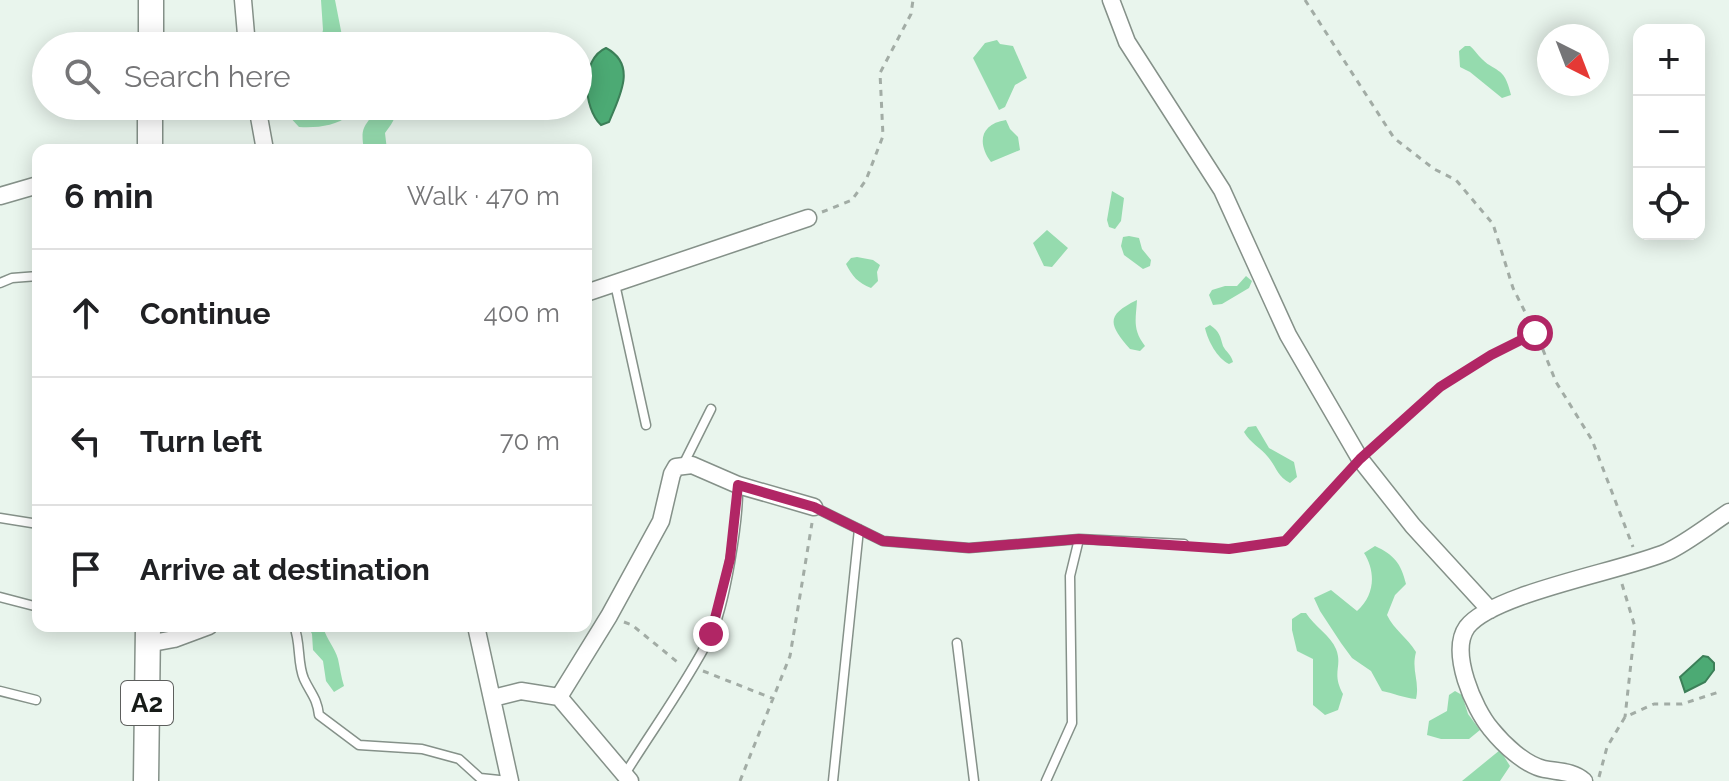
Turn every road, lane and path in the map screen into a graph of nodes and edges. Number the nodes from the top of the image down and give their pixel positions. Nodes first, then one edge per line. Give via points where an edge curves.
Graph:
1 (151, 0) edge
2 (243, 0) edge
3 (913, 0) edge
4 (1111, 0) edge
5 (1305, 0) edge
6 (151, 32) edge
7 (246, 32) edge
8 (150, 120) edge
9 (260, 120) edge
10 (150, 144) edge
11 (264, 144) edge
12 (32, 187) edge
13 (0, 196) edge
14 (808, 218) joint
15 (32, 276) edge
16 (0, 283) edge
17 (615, 284) junction
18 (592, 291) edge
19 (1535, 333) junction
20 (711, 409) dead end
21 (646, 425) dead end
22 (1360, 459) junction
23 (683, 465) junction
24 (738, 485) junction
25 (814, 507) junction
26 (1729, 512) edge
27 (0, 518) edge
28 (32, 523) edge
29 (859, 529) junction
30 (1079, 539) junction
31 (1184, 544) joint
32 (1638, 562) junction
33 (1619, 568) junction
34 (0, 597) edge
35 (32, 605) edge
36 (1490, 610) junction
37 (185, 632) edge
38 (296, 632) edge
39 (477, 632) edge
40 (148, 635) edge
41 (957, 643) dead end
42 (0, 691) edge
43 (1719, 692) dead end
44 (559, 697) junction
45 (493, 698) junction
46 (36, 700) dead end
47 (1625, 717) junction
48 (628, 778) edge
49 (146, 781) edge
50 (510, 781) edge
51 (740, 781) edge
52 (833, 781) edge
53 (974, 781) edge
54 (1046, 781) edge
55 (1584, 781) edge
56 (1597, 781) edge

1 - 6 main road
2 - 7 street
3 - 14 path via 880,73 883,136 866,180 852,200
4 - 22 street via 1127,42 1222,190 1288,335
5 - 19 path via 1394,138 1456,180 1493,224 1513,288
8 - 10 main road
9 - 11 street
12 - 13 street
14 - 17 street
15 - 16 lane
17 - 18 street
17 - 21 lane
19 - 22 path via 1440,387
19 - 32 path via 1556,382 1592,440
20 - 23 lane
22 - 31 path via 1285,541 1229,549
22 - 36 street
23 - 24 street
23 - 44 street via 672,474 661,521
24 - 25 street
24 - 48 lane via 730,559 711,634
25 - 29 lane
25 - 51 path via 790,656
26 - 32 street via 1669,551
27 - 28 lane
29 - 30 lane via 883,541 969,548
29 - 52 lane
30 - 31 lane
30 - 54 lane via 1070,576 1072,723
32 - 33 street
33 - 36 street
33 - 47 path via 1635,627
34 - 35 lane
36 - 55 street via 1467,627 1460,650 1465,679 1490,728 1541,769
37 - 40 street via 174,639
38 - 50 lane via 303,677 317,698 319,715 330,725 359,745 422,749 459,759 480,778
39 - 45 street
40 - 49 main road, A2
41 - 53 lane
42 - 46 lane
43 - 47 path via 1682,704 1654,704
44 - 45 street via 521,691
44 - 48 street
45 - 50 street
47 - 56 path via 1607,747

